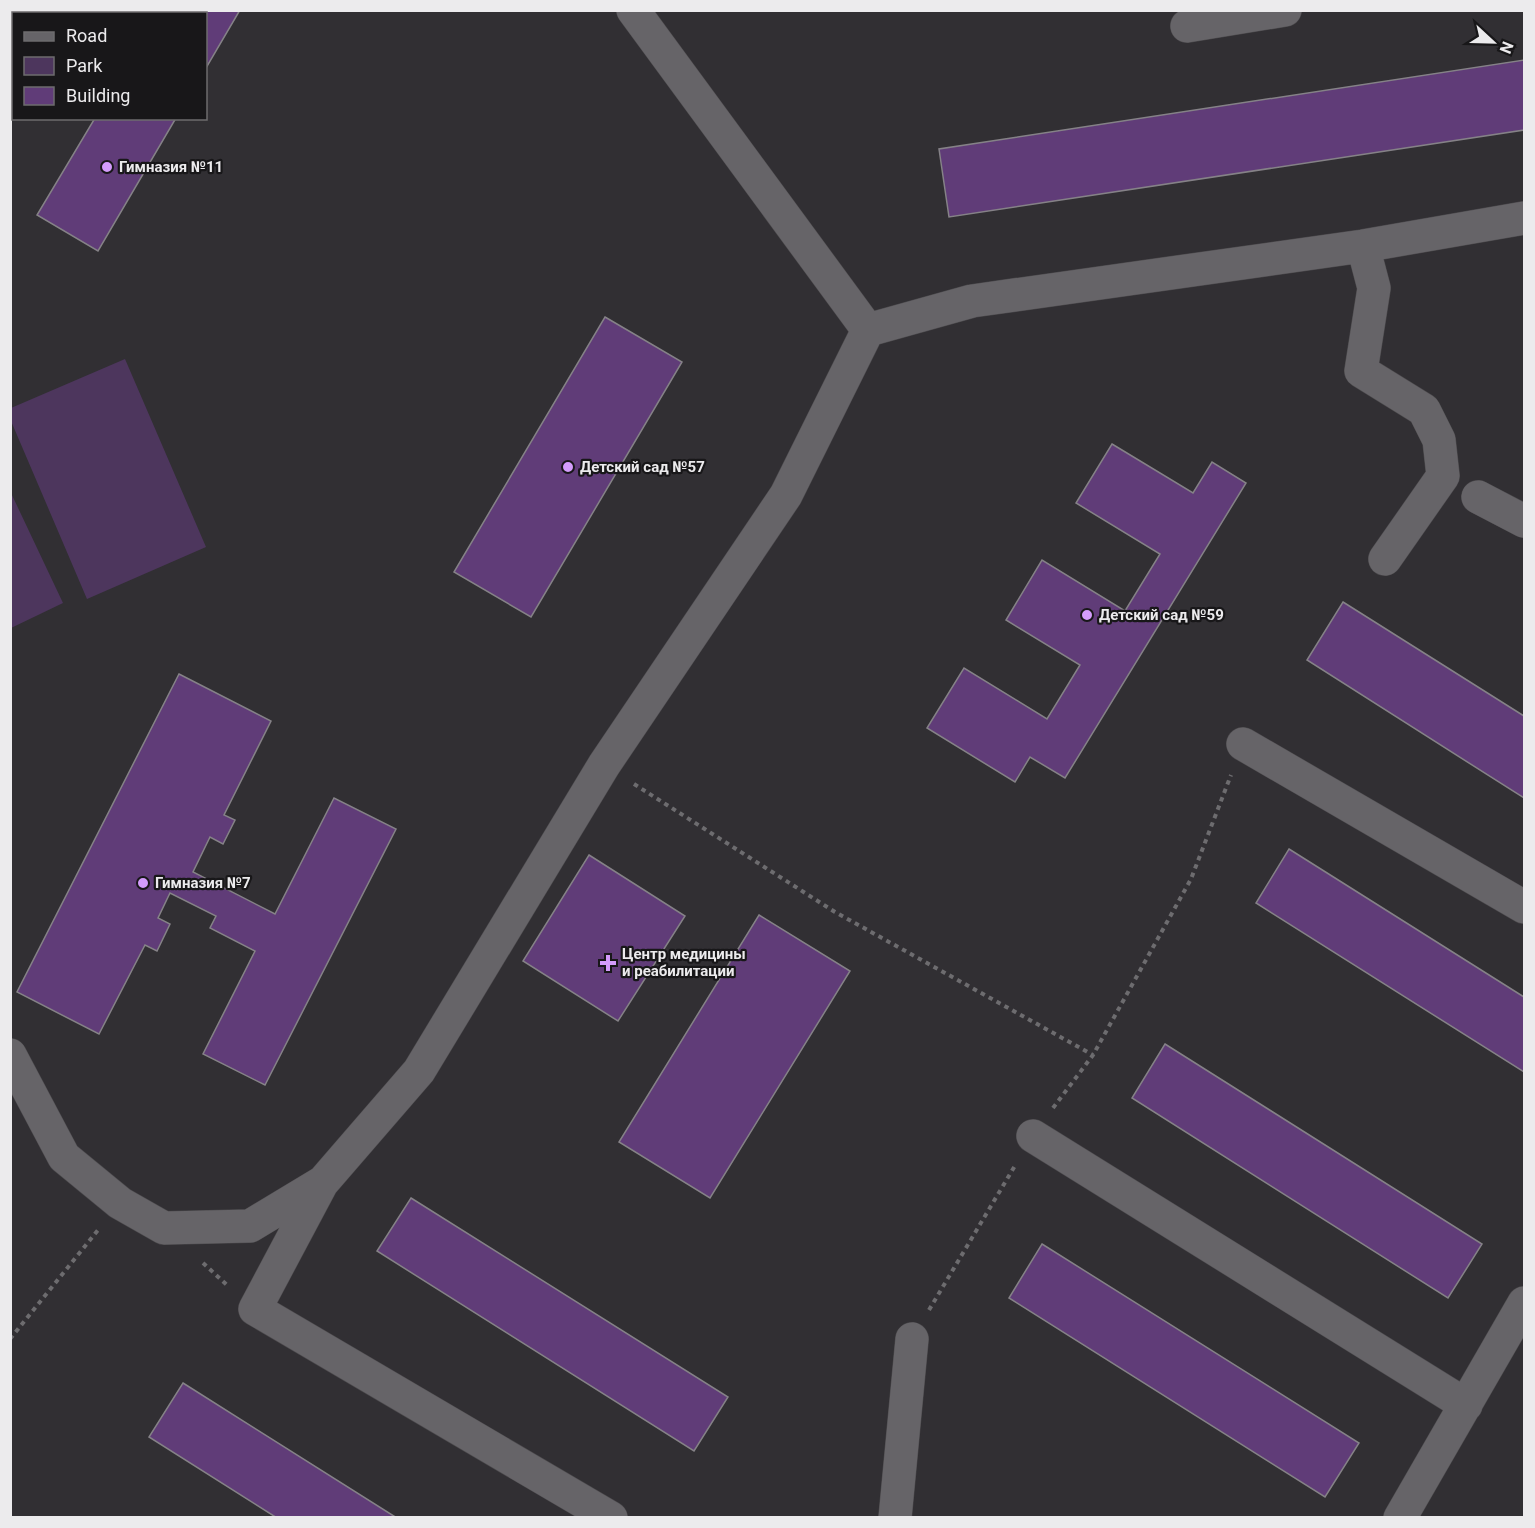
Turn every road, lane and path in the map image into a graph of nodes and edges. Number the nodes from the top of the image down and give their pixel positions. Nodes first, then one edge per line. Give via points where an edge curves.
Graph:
1 (633, 10) edge
2 (1286, 10) edge
3 (1187, 26) dead end
4 (1524, 218) edge
5 (1363, 246) junction
6 (868, 330) junction
7 (1478, 497) dead end
8 (1524, 521) edge
9 (1385, 559) dead end
10 (1243, 744) joint
11 (604, 765) junction
12 (1524, 907) edge
13 (10, 1055) edge
14 (1093, 1055) junction
15 (1033, 1136) junction
16 (323, 1182) junction
17 (120, 1203) junction
18 (164, 1228) junction
19 (1524, 1303) edge
20 (255, 1309) junction
21 (912, 1339) joint
22 (10, 1340) edge
23 (1466, 1405) junction
24 (611, 1518) edge
25 (895, 1518) edge
26 (1400, 1518) edge

1 - 6 lane
2 - 3 lane
4 - 5 lane
5 - 6 lane via 972,301
5 - 9 lane via 1374,288 1361,371 1424,410 1439,440 1443,476
6 - 11 lane via 786,495
7 - 8 lane
10 - 12 lane
10 - 14 path via 1191,879
11 - 14 path via 835,912
11 - 16 lane via 418,1071
13 - 17 lane via 64,1157
14 - 15 path
15 - 21 path
15 - 23 lane
16 - 18 lane via 250,1226
16 - 20 lane
17 - 18 lane
17 - 22 path
18 - 20 path
19 - 23 lane
20 - 24 lane
21 - 25 lane
23 - 26 lane

